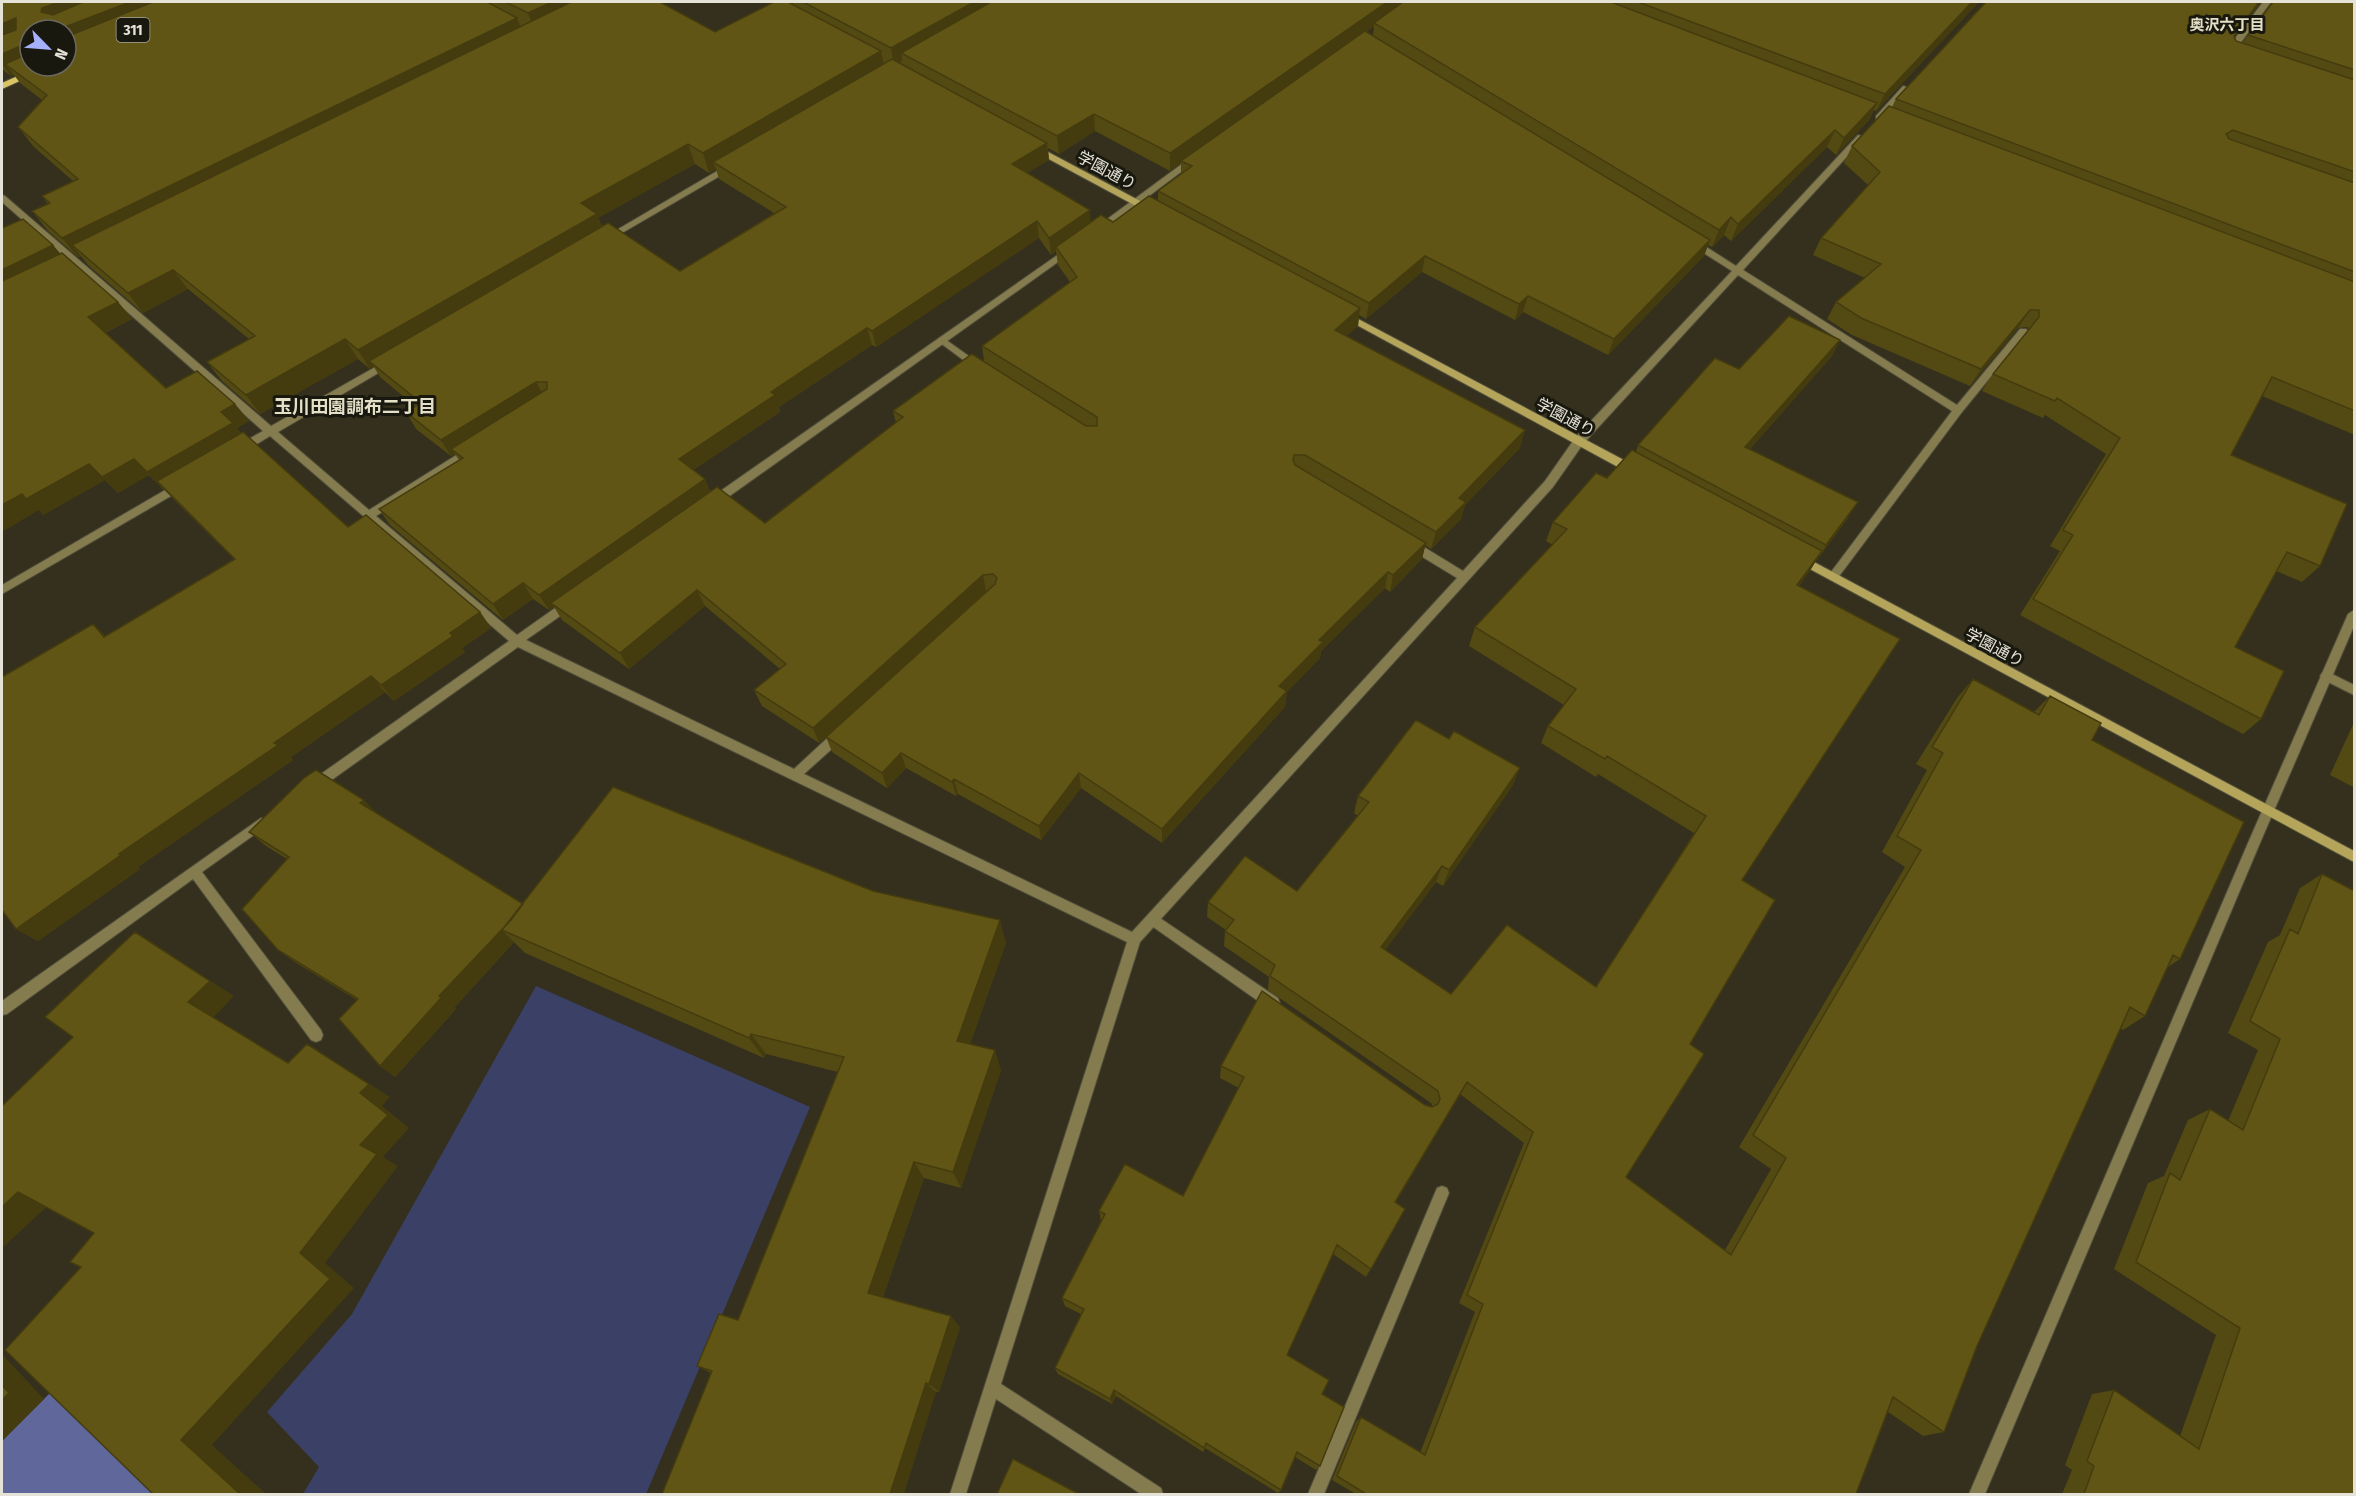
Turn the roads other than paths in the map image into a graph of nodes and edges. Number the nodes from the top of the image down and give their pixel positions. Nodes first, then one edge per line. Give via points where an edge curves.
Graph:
1 (2267, 2) edge
2 (2239, 58) edge
3 (1917, 77) edge
4 (20, 78) edge
5 (2, 86) edge
6 (1030, 145) edge
7 (1201, 154) edge
8 (737, 162) edge
9 (2, 198) edge
10 (1135, 201) junction
11 (1166, 218) edge
12 (602, 240) edge
13 (1690, 240) edge
14 (1739, 270) junction
15 (1333, 308) edge
16 (2023, 331) edge
17 (942, 340) junction
18 (395, 360) edge
19 (988, 373) edge
20 (1958, 410) junction
21 (271, 432) junction
22 (1580, 441) junction
23 (479, 446) edge
24 (231, 455) edge
25 (1647, 477) edge
26 (191, 478) edge
27 (701, 511) edge
28 (369, 515) junction
29 (1396, 536) edge
30 (1792, 554) edge
31 (1833, 576) junction
32 (1465, 577) junction
33 (2, 590) edge
34 (575, 600) edge
35 (2355, 614) edge
36 (518, 641) junction
37 (2326, 676) junction
38 (2355, 690) edge
39 (846, 729) edge
40 (794, 776) junction
41 (308, 790) edge
42 (2268, 812) junction
43 (270, 817) edge
44 (2355, 857) edge
45 (194, 871) junction
46 (1154, 920) junction
47 (1134, 939) junction
48 (1280, 1008) edge
49 (2, 1009) edge
50 (316, 1035) dead end
51 (1442, 1192) dead end
52 (992, 1387) junction
53 (958, 1494) edge
54 (1155, 1494) edge
55 (1316, 1494) edge
56 (1977, 1494) edge

1 - 2 street via 2228,54
3 - 14 street
4 - 5 main road
6 - 10 street, 学園通り
7 - 10 street
8 - 12 street
9 - 21 street
10 - 11 street, 学園通り
10 - 17 street
13 - 14 street
14 - 20 street
14 - 22 street
15 - 22 street, 学園通り
16 - 20 street
17 - 19 street
17 - 27 street
18 - 21 street
20 - 31 street
21 - 24 street
21 - 28 street
22 - 25 street, 学園通り
22 - 32 street via 1549,484
23 - 28 street
26 - 33 street
28 - 36 street
29 - 32 street
30 - 31 street, 学園通り
31 - 42 street, 学園通り
32 - 46 street
34 - 36 street
35 - 37 street
36 - 40 street
36 - 41 street
37 - 38 street
37 - 42 street
39 - 40 street
40 - 47 street
42 - 44 street, 学園通り
42 - 56 street
43 - 45 street
45 - 49 street
45 - 50 street
46 - 47 street
46 - 48 street
47 - 52 street
51 - 55 street
52 - 53 street
52 - 54 street

